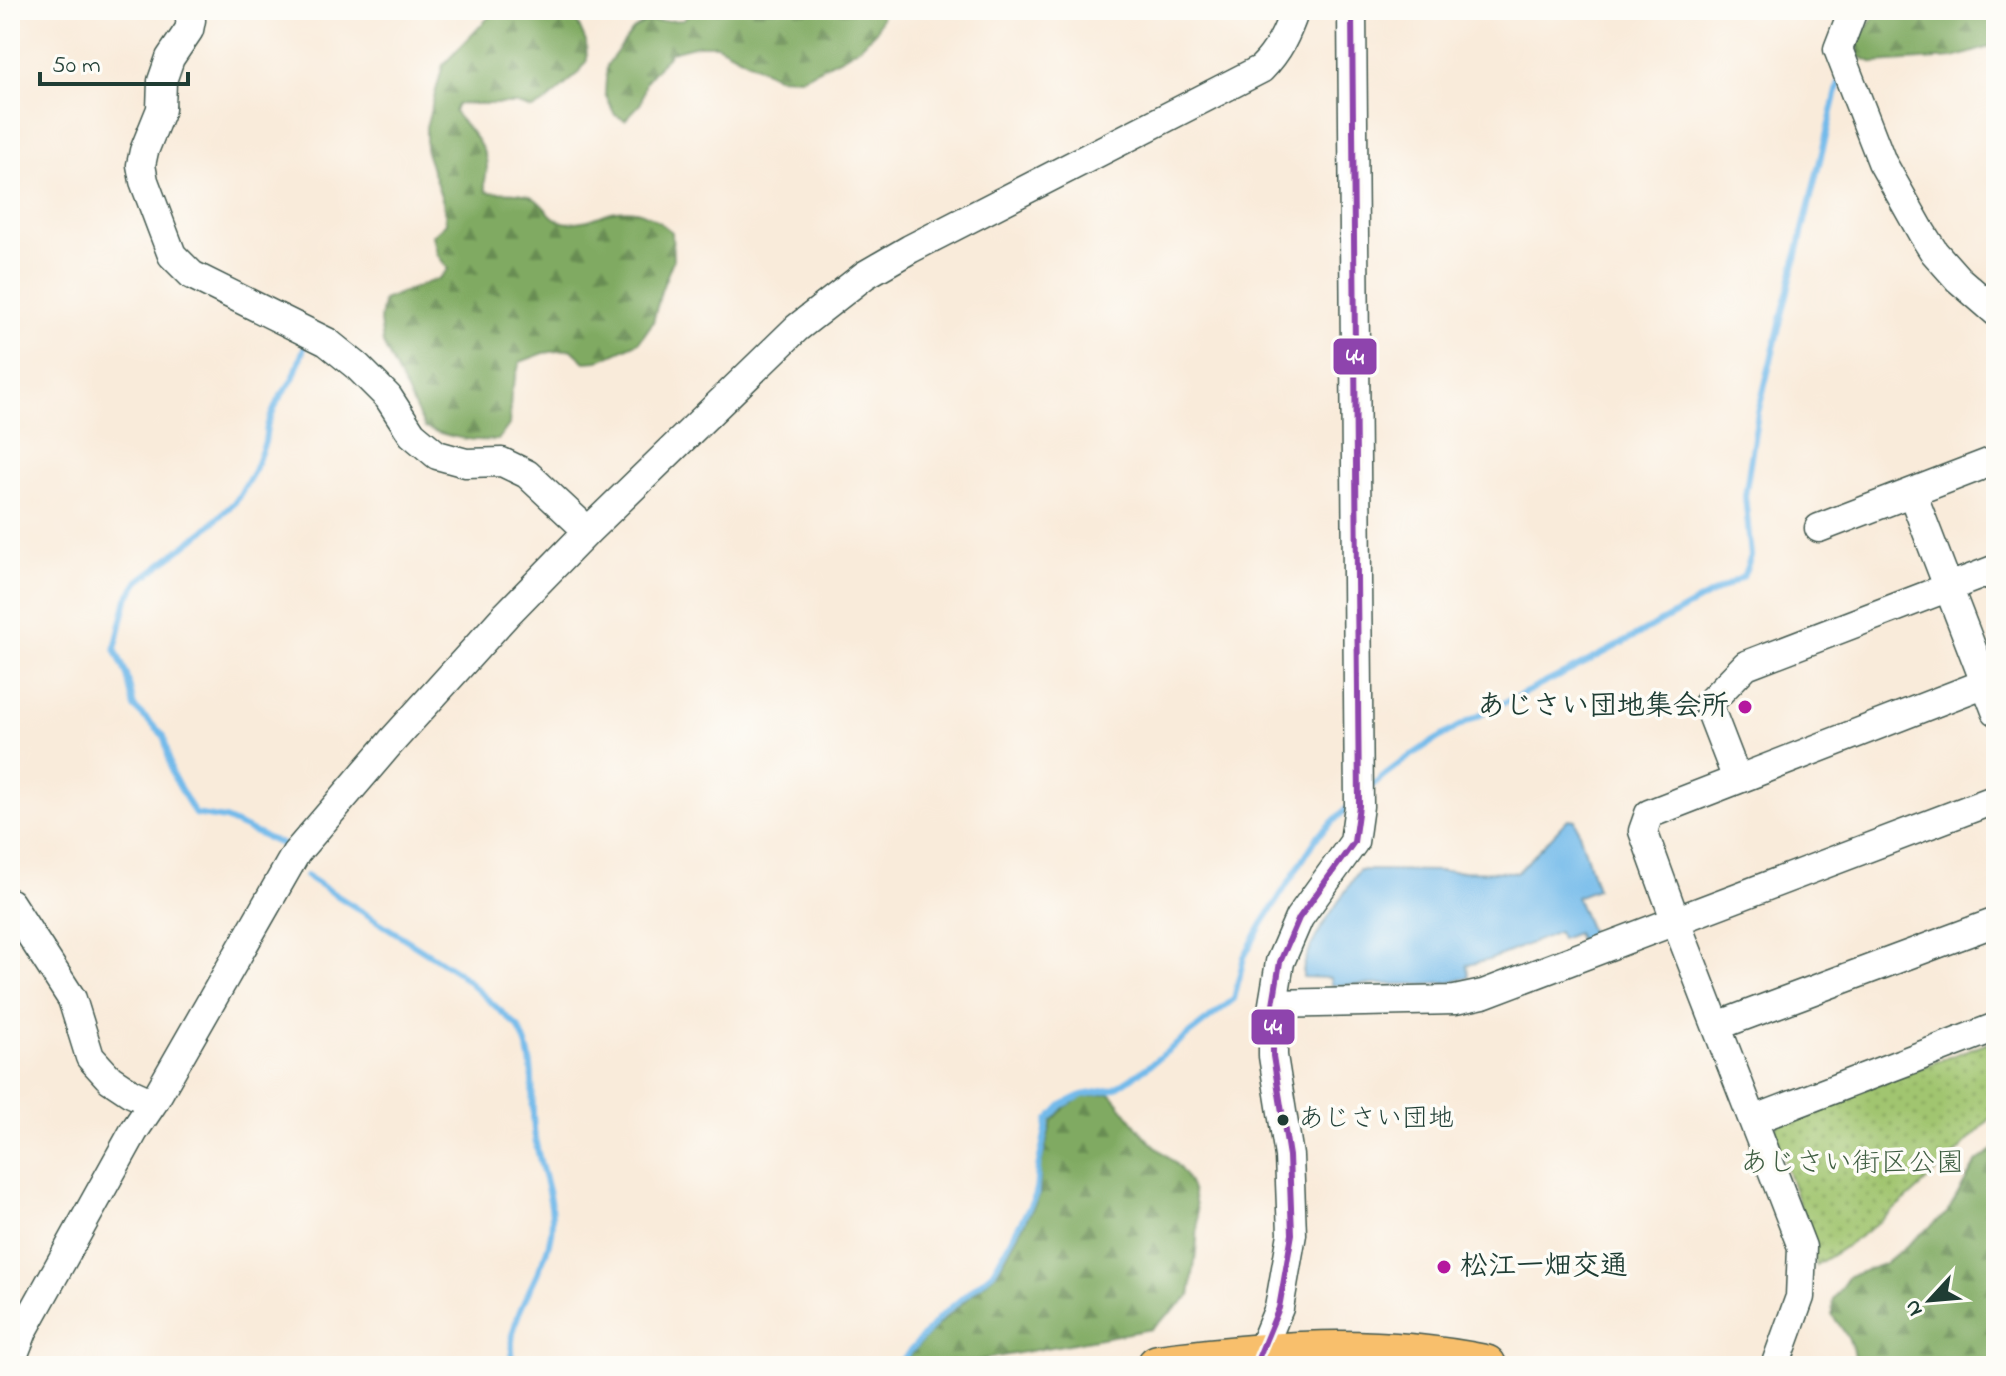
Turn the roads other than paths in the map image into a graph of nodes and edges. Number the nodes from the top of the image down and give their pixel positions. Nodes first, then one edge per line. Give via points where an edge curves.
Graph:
1 (187, 10) edge
2 (1295, 10) edge
3 (1352, 10) edge
4 (1853, 10) edge
5 (1996, 312) edge
6 (1996, 460) edge
7 (1912, 493) junction
8 (1819, 528) dead end
9 (588, 531) junction
10 (1996, 569) edge
11 (1948, 587) junction
12 (1991, 681) edge
13 (1996, 711) edge
14 (1737, 779) junction
15 (1996, 799) edge
16 (10, 903) edge
17 (1676, 922) junction
18 (1996, 922) edge
19 (1273, 1004) junction
20 (1717, 1026) junction
21 (1996, 1027) edge
22 (153, 1103) junction
23 (1753, 1120) junction
24 (1258, 1360) edge
25 (10, 1364) edge
26 (1158, 1366) edge
27 (1485, 1366) edge
28 (1775, 1366) edge

1 - 9 street via 189,30 170,58 161,109 141,165 172,255 192,275 327,342 388,397 412,434 437,455 466,463 502,462 527,474
2 - 9 street via 1285,38 1261,69 956,225 852,285 797,328
3 - 19 street via 1359,794 1354,842 1299,918 1280,962
4 - 5 street via 1838,49 1882,162 1934,252
6 - 7 street
7 - 8 street
7 - 11 street
9 - 22 street via 506,615 296,853
10 - 11 street
11 - 12 street
11 - 14 street via 1746,665 1708,704
12 - 13 street
12 - 14 street
14 - 17 street via 1649,814 1643,831
15 - 17 street
16 - 22 street via 72,999 90,1057 110,1079
17 - 19 street via 1455,1000
17 - 20 street
18 - 20 street
19 - 24 street via 1273,1056 1289,1156 1292,1234 1279,1308
20 - 23 street
21 - 23 street
22 - 25 street via 35,1309
23 - 28 street via 1802,1247 1800,1297
24 - 26 highway
24 - 27 highway via 1375,1352

